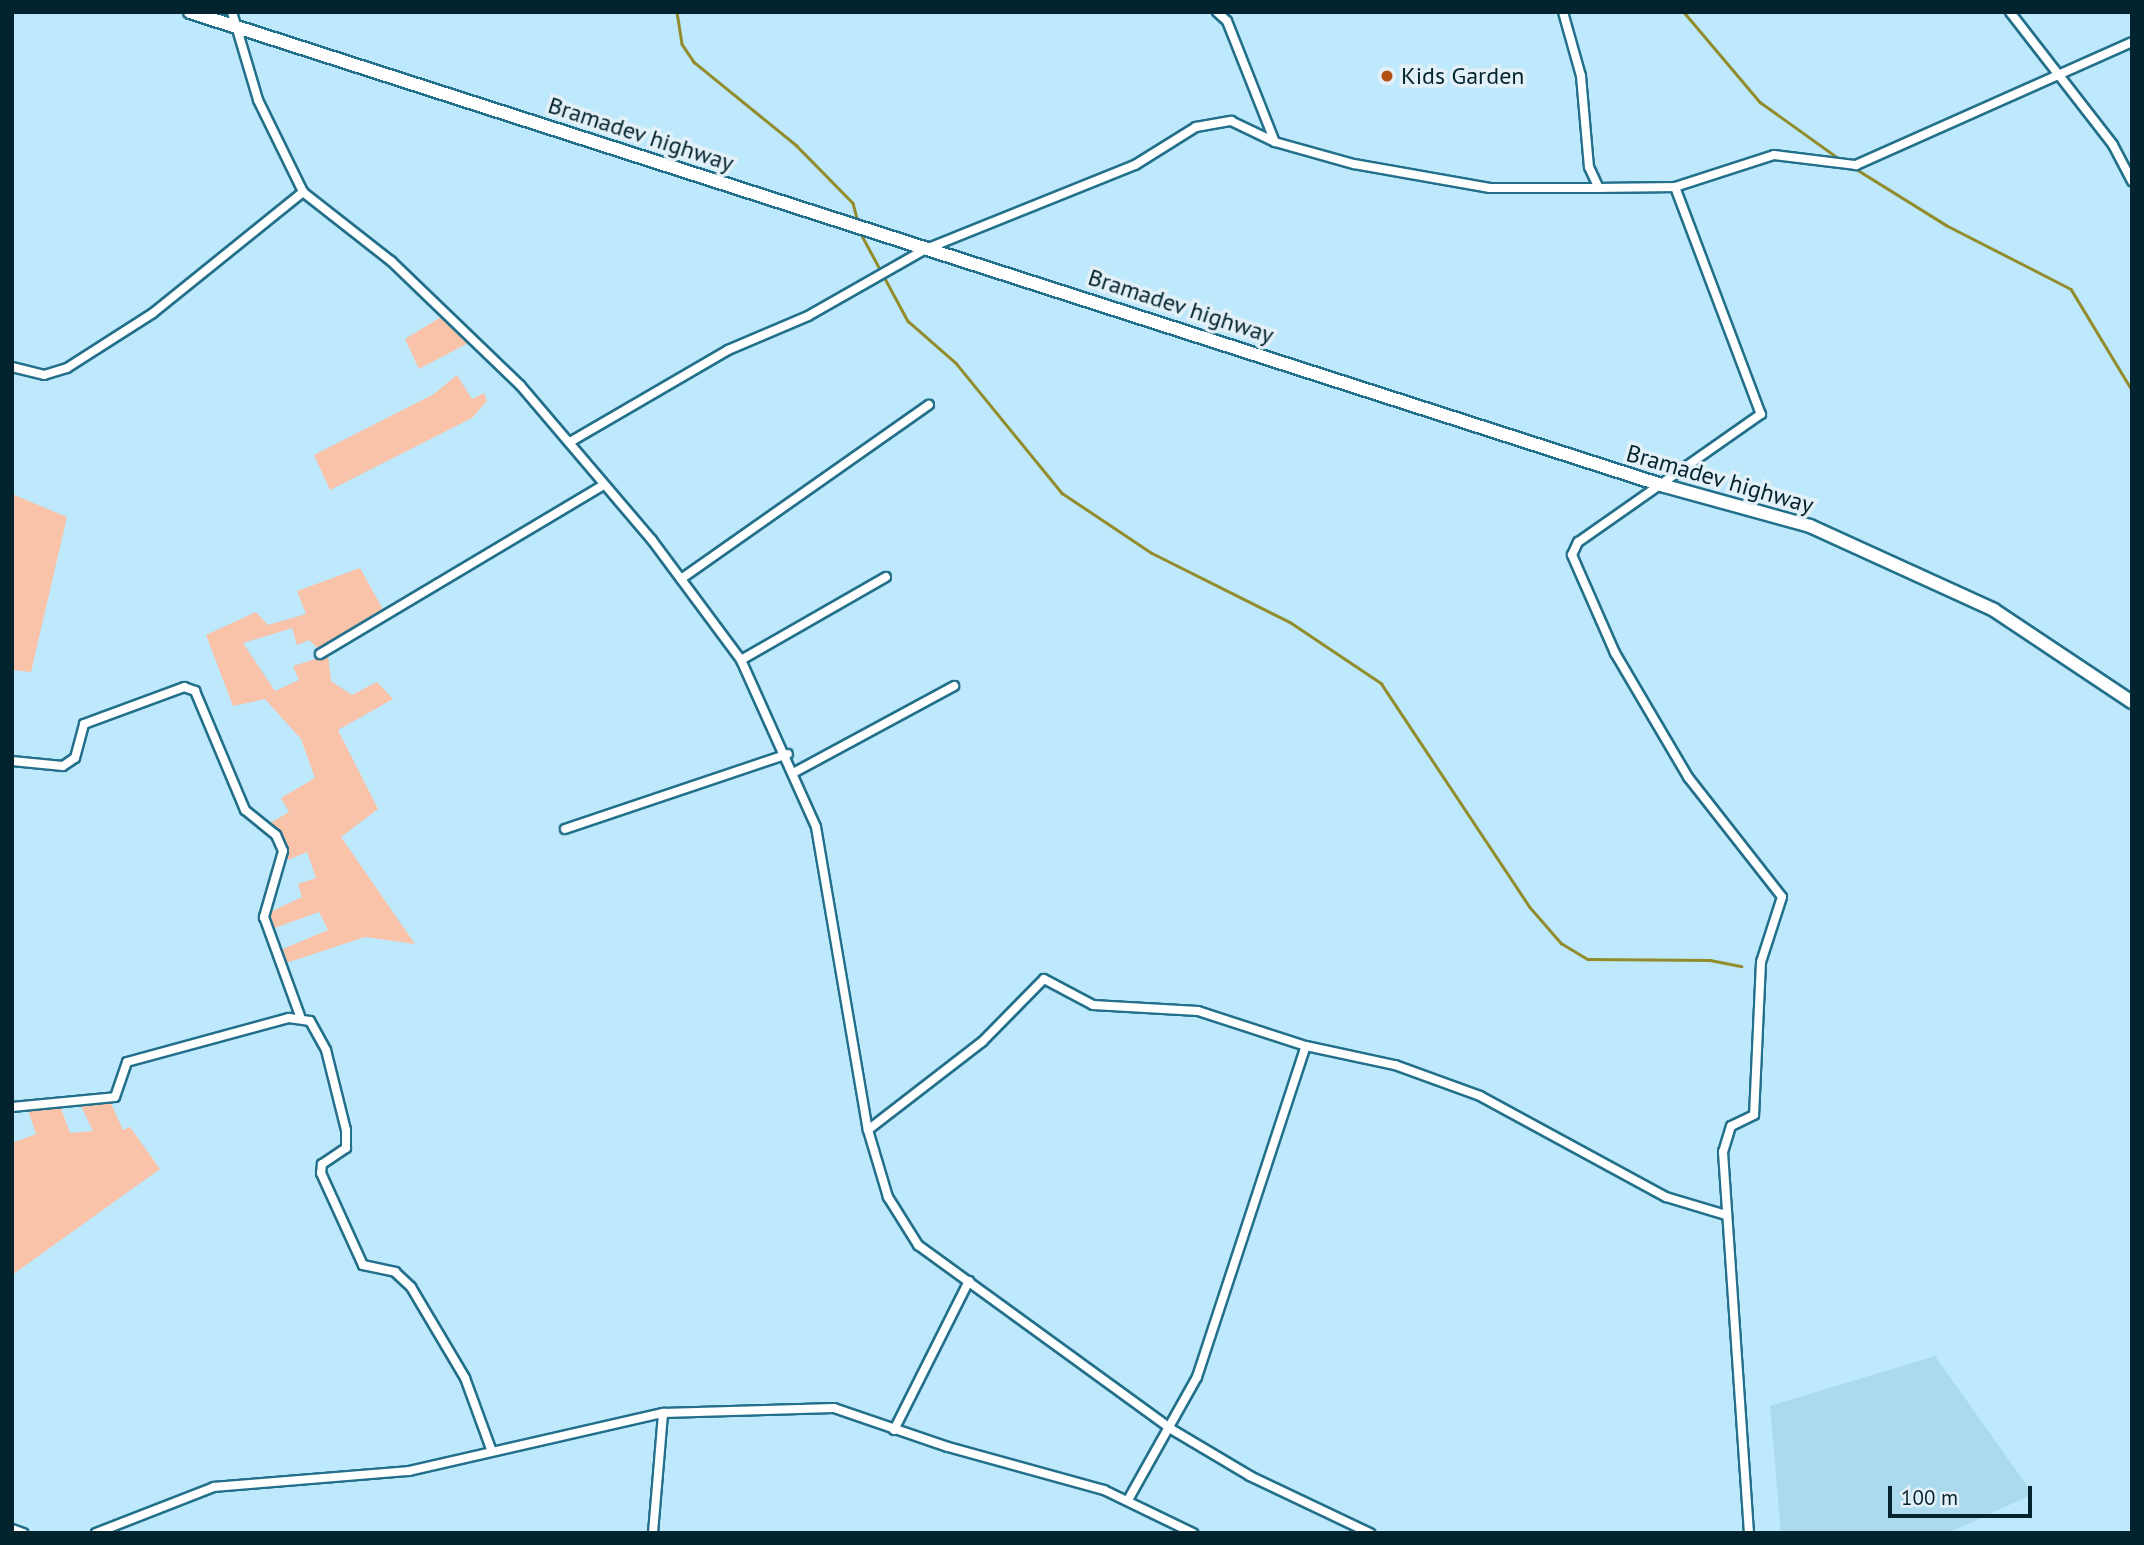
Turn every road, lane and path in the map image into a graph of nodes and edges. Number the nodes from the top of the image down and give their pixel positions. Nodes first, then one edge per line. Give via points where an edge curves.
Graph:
1 (190, 12) edge
2 (1217, 12) edge
3 (1563, 12) edge
4 (2010, 12) edge
5 (233, 19) edge
6 (2132, 41) edge
7 (2057, 73) junction
8 (1275, 142) junction
9 (2132, 181) edge
10 (1675, 187) junction
11 (1599, 188) junction
12 (303, 192) junction
13 (926, 249) junction
14 (12, 367) edge
15 (929, 405) dead end
16 (570, 442) junction
17 (604, 485) junction
18 (1665, 486) junction
19 (886, 576) dead end
20 (681, 579) junction
21 (320, 654) dead end
22 (741, 660) junction
23 (954, 686) dead end
24 (2132, 702) edge
25 (788, 754) junction
26 (12, 761) edge
27 (795, 772) junction
28 (565, 829) dead end
29 (300, 1016) junction
30 (1306, 1045) junction
31 (12, 1107) edge
32 (868, 1130) junction
33 (1726, 1214) junction
34 (969, 1281) junction
35 (663, 1413) junction
36 (1171, 1429) junction
37 (894, 1430) junction
38 (491, 1449) junction
39 (1128, 1500) junction
40 (12, 1529) edge
41 (23, 1533) edge
42 (96, 1533) edge
43 (653, 1533) edge
44 (1193, 1533) edge
45 (1370, 1533) edge
46 (1749, 1533) edge

1 - 5 street, Bramadev highway
2 - 8 street via 1227,20
3 - 11 street via 1581,76 1589,167
4 - 7 street
5 - 12 street via 258,100
5 - 13 street, Bramadev highway
6 - 7 street
7 - 9 street via 2113,145
7 - 10 street via 1856,165 1774,155
8 - 11 street via 1490,188
8 - 13 street via 1231,121 1196,127 1135,165
10 - 11 street
10 - 18 street via 1761,414
12 - 14 street via 153,313 67,368 44,375
12 - 16 street via 391,261 520,385
13 - 16 street via 808,317 727,350
13 - 18 street, Bramadev highway
15 - 20 street
16 - 17 street
17 - 20 street
17 - 21 street
18 - 24 street, Bramadev highway via 1810,526 1994,610
18 - 33 street via 1578,542 1572,555 1615,653 1688,777 1782,897 1761,962 1754,1115 1731,1126 1723,1152
19 - 22 street
20 - 22 street
22 - 25 street
23 - 27 street
25 - 27 street
25 - 28 street
26 - 29 street via 63,766 75,758 84,724 184,687 195,691 245,810 276,835 283,851 264,916
27 - 32 street via 816,827
29 - 31 street via 127,1062 115,1097
29 - 38 street via 326,1050 338,1092 346,1148 322,1164 321,1173 356,1256 371,1271 395,1272 411,1287 465,1378
30 - 32 street via 1198,1011 1093,1005 1044,979 982,1042
30 - 33 street via 1395,1065 1480,1096 1666,1197
30 - 36 street via 1240,1234 1211,1340
32 - 34 street via 888,1197 918,1245
33 - 46 street
34 - 36 street
34 - 37 street
35 - 37 street via 834,1408
35 - 38 street
35 - 43 street
36 - 39 street
36 - 45 street via 1250,1476
37 - 39 street
38 - 42 street via 409,1471 214,1487
39 - 44 street
40 - 41 street

